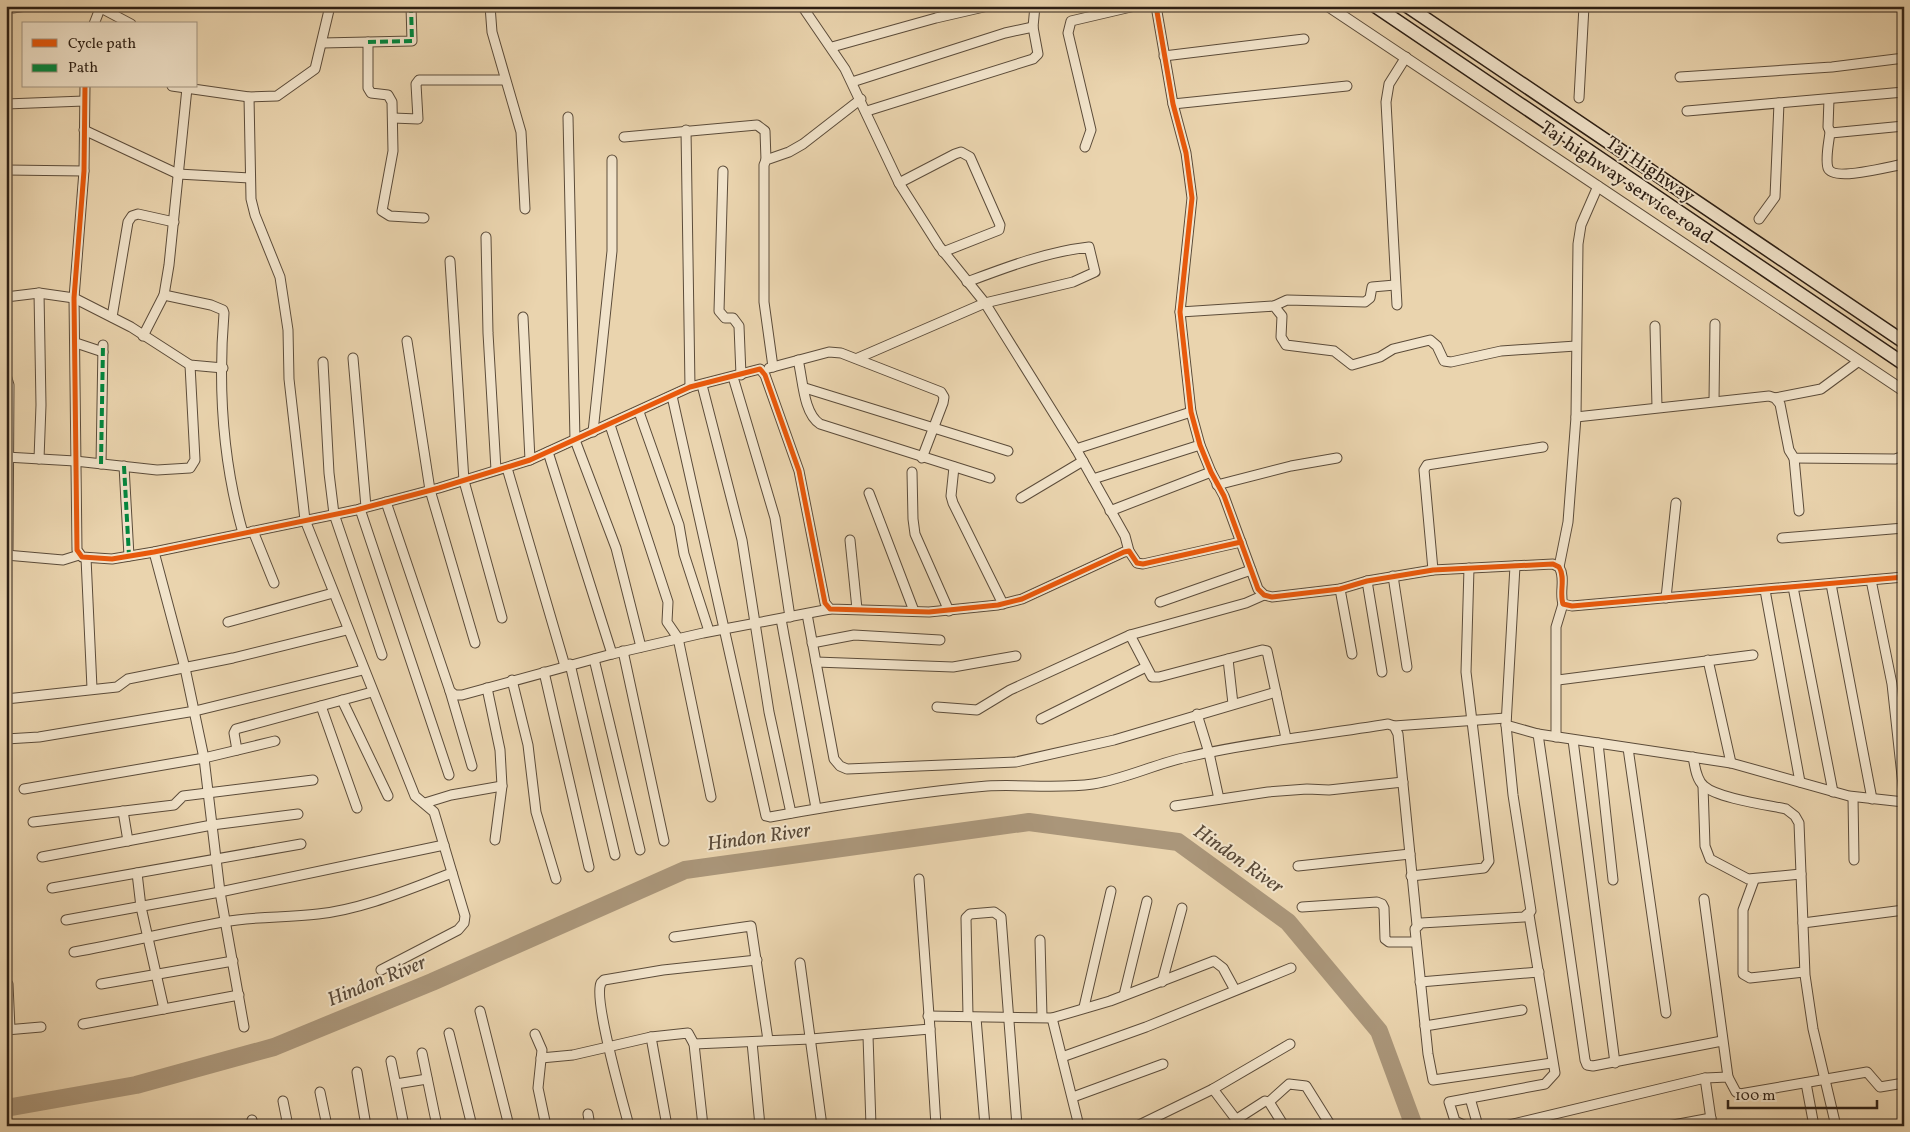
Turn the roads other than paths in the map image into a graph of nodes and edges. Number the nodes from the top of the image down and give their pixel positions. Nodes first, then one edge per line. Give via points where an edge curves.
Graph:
1 (26, 6) edge
2 (330, 6) edge
3 (411, 6) edge
4 (490, 6) edge
5 (802, 6) edge
6 (988, 6) edge
7 (1035, 6) edge
8 (1135, 6) edge
9 (1173, 6) edge
10 (1328, 6) edge
11 (1375, 6) edge
12 (1407, 6) edge
13 (1584, 6) edge
14 (101, 7) edge
15 (1156, 7) edge
16 (6, 9) edge
17 (95, 22) edge
18 (127, 22) edge
19 (1032, 27) junction
20 (1304, 39) dead end
21 (368, 42) junction
22 (322, 43) junction
23 (832, 47) junction
24 (1164, 56) junction
25 (1406, 57) junction
26 (1904, 58) edge
27 (1680, 77) dead end
28 (504, 80) junction
29 (852, 82) junction
30 (1347, 86) dead end
31 (85, 88) edge
32 (187, 88) joint
33 (1904, 92) edge
34 (249, 97) junction
35 (1579, 98) dead end
36 (1830, 98) junction
37 (861, 99) junction
38 (84, 101) junction
39 (1779, 103) junction
40 (6, 104) edge
41 (1173, 104) junction
42 (867, 111) junction
43 (1687, 111) dead end
44 (568, 117) dead end
45 (393, 118) junction
46 (1904, 126) edge
47 (84, 130) junction
48 (686, 130) junction
49 (1830, 132) junction
50 (624, 137) dead end
51 (1084, 147) dead end
52 (612, 160) dead end
53 (766, 160) junction
54 (1904, 164) edge
55 (6, 170) edge
56 (84, 171) junction
57 (723, 171) dead end
58 (178, 174) junction
59 (250, 178) junction
60 (899, 183) junction
61 (1598, 186) junction
62 (525, 209) dead end
63 (424, 218) dead end
64 (1758, 219) dead end
65 (174, 222) junction
66 (486, 237) dead end
67 (943, 252) junction
68 (450, 261) dead end
69 (967, 282) junction
70 (1395, 285) junction
71 (39, 294) junction
72 (164, 295) junction
73 (6, 297) edge
74 (74, 298) junction
75 (985, 303) junction
76 (1397, 305) dead end
77 (1274, 306) junction
78 (1180, 312) junction
79 (523, 316) dead end
80 (112, 317) junction
81 (1715, 324) dead end
82 (1655, 326) dead end
83 (144, 336) junction
84 (407, 341) dead end
85 (1904, 342) edge
86 (76, 343) junction
87 (1576, 346) junction
88 (353, 358) dead end
89 (858, 358) junction
90 (798, 360) junction
91 (1858, 361) junction
92 (323, 362) dead end
93 (1904, 364) edge
94 (190, 366) junction
95 (773, 366) junction
96 (223, 368) junction
97 (762, 369) junction
98 (6, 375) edge
99 (737, 376) junction
100 (702, 385) junction
101 (690, 387) junction
102 (805, 388) junction
103 (1904, 391) edge
104 (672, 396) junction
105 (1775, 398) junction
106 (1714, 401) junction
107 (1657, 407) junction
108 (639, 412) junction
109 (1191, 412) junction
110 (1576, 417) junction
111 (610, 425) junction
112 (934, 428) junction
113 (593, 432) junction
114 (575, 440) junction
115 (1200, 445) junction
116 (1543, 447) dead end
117 (1076, 449) junction
118 (1008, 451) dead end
119 (548, 452) junction
120 (1904, 456) edge
121 (7, 457) edge
122 (922, 458) junction
123 (1336, 458) dead end
124 (1794, 458) junction
125 (39, 459) junction
126 (530, 460) junction
127 (75, 461) junction
128 (1083, 461) junction
129 (101, 464) junction
130 (124, 466) junction
131 (954, 467) junction
132 (507, 468) junction
133 (496, 470) junction
134 (912, 472) dead end
135 (1211, 472) junction
136 (990, 478) dead end
137 (1093, 479) junction
138 (464, 480) junction
139 (1218, 485) junction
140 (430, 490) junction
141 (869, 493) dead end
142 (1022, 498) dead end
143 (386, 502) junction
144 (1676, 503) dead end
145 (363, 508) junction
146 (1110, 511) junction
147 (1799, 511) dead end
148 (334, 514) junction
149 (304, 520) junction
150 (1904, 528) edge
151 (253, 531) junction
152 (243, 533) junction
153 (1782, 538) dead end
154 (850, 540) dead end
155 (1240, 542) junction
156 (1129, 551) junction
157 (154, 552) junction
158 (7, 555) edge
159 (83, 556) junction
160 (129, 556) junction
161 (1515, 566) junction
162 (1559, 567) junction
163 (1469, 568) junction
164 (1251, 570) junction
165 (1433, 570) junction
166 (1393, 576) junction
167 (1904, 578) edge
168 (1871, 580) junction
169 (1366, 581) junction
170 (274, 583) dead end
171 (1831, 584) junction
172 (1793, 587) junction
173 (1340, 589) junction
174 (1765, 590) junction
175 (333, 593) junction
176 (1264, 595) junction
177 (1666, 598) junction
178 (1160, 602) dead end
179 (1003, 604) junction
180 (1563, 604) junction
181 (830, 609) junction
182 (857, 609) junction
183 (914, 611) junction
184 (949, 611) junction
185 (807, 614) junction
186 (502, 618) dead end
187 (785, 618) junction
188 (228, 622) dead end
189 (756, 623) junction
190 (724, 629) junction
191 (347, 630) junction
192 (709, 632) junction
193 (1130, 636) junction
194 (678, 638) junction
195 (940, 640) dead end
196 (475, 643) dead end
197 (812, 643) junction
198 (642, 647) junction
199 (623, 651) junction
200 (612, 654) junction
201 (1352, 654) dead end
202 (382, 655) dead end
203 (1016, 656) dead end
204 (1753, 656) dead end
205 (594, 659) junction
206 (1228, 659) junction
207 (1708, 660) junction
208 (816, 662) junction
209 (567, 665) junction
210 (1146, 667) junction
211 (1407, 667) dead end
212 (185, 668) junction
213 (363, 670) junction
214 (544, 672) junction
215 (1382, 672) dead end
216 (512, 680) junction
217 (1558, 680) junction
218 (92, 688) junction
219 (487, 688) junction
220 (450, 691) junction
221 (372, 692) junction
222 (1276, 692) junction
223 (6, 699) edge
224 (342, 700) junction
225 (1233, 704) junction
226 (321, 706) junction
227 (937, 707) dead end
228 (195, 711) junction
229 (1197, 714) junction
230 (1041, 719) dead end
231 (1472, 720) junction
232 (1506, 722) junction
233 (1394, 726) junction
234 (1538, 734) junction
235 (1556, 737) junction
236 (1286, 738) junction
237 (6, 739) edge
238 (1573, 740) junction
239 (276, 741) dead end
240 (1598, 743) junction
241 (1628, 748) junction
242 (237, 750) junction
243 (1209, 753) junction
244 (1693, 757) junction
245 (204, 758) junction
246 (1731, 763) junction
247 (472, 766) dead end
248 (449, 775) dead end
249 (313, 780) dead end
250 (1403, 782) junction
251 (1800, 782) junction
252 (502, 786) junction
253 (1703, 786) junction
254 (24, 789) dead end
255 (209, 792) junction
256 (1833, 792) junction
257 (1904, 794) edge
258 (388, 796) dead end
259 (711, 797) dead end
260 (1853, 797) junction
261 (1219, 798) junction
262 (1872, 799) junction
263 (1904, 802) edge
264 (425, 803) junction
265 (1176, 806) dead end
266 (358, 808) dead end
267 (816, 808) junction
268 (123, 811) junction
269 (791, 813) junction
270 (298, 814) dead end
271 (32, 822) dead end
272 (212, 825) junction
273 (495, 840) dead end
274 (128, 841) junction
275 (664, 841) dead end
276 (301, 844) dead end
277 (444, 845) junction
278 (640, 850) dead end
279 (1410, 854) junction
280 (615, 855) dead end
281 (42, 857) dead end
282 (216, 858) junction
283 (1854, 860) dead end
284 (1298, 866) dead end
285 (589, 867) dead end
286 (137, 873) junction
287 (452, 873) junction
288 (1801, 874) junction
289 (1411, 876) junction
290 (556, 879) dead end
291 (919, 879) dead end
292 (1613, 880) dead end
293 (1754, 880) junction
294 (52, 888) dead end
295 (1111, 891) dead end
296 (220, 892) junction
297 (1704, 899) dead end
298 (1147, 902) dead end
299 (142, 907) junction
300 (1302, 907) dead end
301 (1182, 908) dead end
302 (1904, 910) edge
303 (1529, 915) junction
304 (66, 920) dead end
305 (225, 921) junction
306 (1802, 923) junction
307 (1417, 925) junction
308 (674, 937) dead end
309 (148, 939) junction
310 (1040, 940) dead end
311 (1416, 942) junction
312 (74, 952) dead end
313 (757, 960) junction
314 (233, 961) junction
315 (800, 963) dead end
316 (1291, 968) dead end
317 (381, 970) dead end
318 (1539, 972) junction
319 (1804, 972) junction
320 (157, 975) junction
321 (1162, 982) junction
322 (1420, 982) junction
323 (8, 984) dead end
324 (101, 984) dead end
325 (1234, 990) junction
326 (1124, 994) junction
327 (239, 995) junction
328 (1084, 1007) junction
329 (164, 1009) junction
330 (1522, 1010) dead end
331 (480, 1011) dead end
332 (1666, 1013) dead end
333 (928, 1016) junction
334 (972, 1017) junction
335 (1042, 1017) junction
336 (1052, 1018) junction
337 (1008, 1019) junction
338 (83, 1024) dead end
339 (41, 1026) dead end
340 (1425, 1026) junction
341 (244, 1027) dead end
342 (8, 1029) edge
343 (930, 1029) junction
344 (449, 1034) dead end
345 (534, 1034) dead end
346 (651, 1036) junction
347 (868, 1036) junction
348 (768, 1040) junction
349 (811, 1040) junction
350 (1722, 1041) junction
351 (752, 1042) junction
352 (694, 1044) junction
353 (1290, 1044) dead end
354 (609, 1045) junction
355 (422, 1053) dead end
356 (1062, 1057) junction
357 (541, 1058) junction
358 (391, 1061) dead end
359 (1615, 1062) junction
360 (1552, 1063) junction
361 (1163, 1064) dead end
362 (357, 1072) dead end
363 (1728, 1077) junction
364 (1705, 1078) junction
365 (427, 1079) junction
366 (1824, 1079) junction
367 (1806, 1083) junction
368 (396, 1084) junction
369 (1904, 1084) edge
370 (1213, 1089) junction
371 (320, 1092) dead end
372 (1073, 1097) junction
373 (1470, 1098) junction
374 (282, 1102) dead end
375 (1269, 1102) junction
376 (588, 1114) dead end
377 (1239, 1122) edge
378 (1712, 1122) edge
379 (1835, 1122) dead end
380 (288, 1126) edge
381 (327, 1126) edge
382 (366, 1126) edge
383 (404, 1126) edge
384 (437, 1126) edge
385 (472, 1126) edge
386 (509, 1126) edge
387 (546, 1126) edge
388 (590, 1126) edge
389 (629, 1126) edge
390 (667, 1126) edge
391 (703, 1126) edge
392 (760, 1126) edge
393 (822, 1126) edge
394 (871, 1126) edge
395 (936, 1126) edge
396 (985, 1126) edge
397 (1017, 1126) edge
398 (1079, 1126) edge
399 (1137, 1126) edge
400 (1284, 1126) edge
401 (1331, 1126) edge
402 (1466, 1126) edge
403 (1478, 1126) edge
404 (1505, 1126) edge
405 (1668, 1126) edge
406 (1814, 1126) edge

1 - 16 street
2 - 22 street
3 - 21 street via 412,41
4 - 28 street via 492,32
5 - 23 street
6 - 23 street
7 - 19 street
8 - 51 street via 1071,21 1068,33 1091,130
9 - 15 street
10 - 25 street, Taj highway service road
11 - 93 main road, Taj Highway
12 - 85 main road
13 - 35 street
14 - 17 street
14 - 18 street
15 - 24 street
19 - 29 street
19 - 42 street via 1038,54 1033,59
20 - 24 street
21 - 22 street
21 - 45 street via 368,88 371,93 388,95
22 - 34 street via 315,69 284,93 266,98
23 - 29 street
24 - 41 street
25 - 61 street, Taj highway service road
25 - 70 street via 1389,84 1386,102
26 - 27 street via 1832,67
28 - 45 street via 419,80 416,84 418,119
28 - 62 street via 522,132
29 - 37 street
30 - 41 street
31 - 38 street
32 - 34 street
32 - 58 street
33 - 36 street
34 - 59 street
36 - 39 street
36 - 49 street
37 - 42 street
37 - 53 street via 803,144
38 - 40 street
38 - 47 street
39 - 43 street
39 - 64 street via 1775,196
41 - 78 street via 1186,153 1192,198
42 - 60 street
44 - 114 street
45 - 63 street via 393,151 382,211 390,216
46 - 49 street
47 - 56 street
47 - 58 street
48 - 50 street
48 - 53 street via 757,125 765,131
48 - 101 street
49 - 54 street via 1828,167 1837,175
52 - 113 street via 612,251
53 - 95 street via 764,302
55 - 56 street
56 - 74 street
57 - 99 street via 719,311 725,318 733,318 739,326
58 - 59 street
58 - 65 street
59 - 149 street via 255,215 280,277 288,330
60 - 67 street
60 - 67 street via 955,154 961,152 970,157 1000,225 999,230
61 - 87 street via 1580,225
61 - 91 street, Taj highway service road
65 - 72 street
65 - 80 street via 138,214 128,222
66 - 133 street
67 - 69 street
68 - 138 street
69 - 75 street
69 - 75 street via 1023,261 1089,247 1096,272 1073,282
70 - 76 street
70 - 77 street via 1372,287 1370,298 1365,302 1287,300
71 - 73 street
71 - 74 street
71 - 125 street
72 - 83 street
72 - 96 street via 222,310
74 - 80 street
74 - 86 street
75 - 89 street
75 - 117 street
77 - 78 street
77 - 87 street via 1281,313 1281,337 1286,345 1334,351 1352,365 1393,349 1430,340 1444,361 1451,362 1501,351
78 - 109 street
79 - 126 street
80 - 83 street
81 - 106 street
82 - 107 street
83 - 94 street
84 - 140 street
86 - 127 street
86 - 129 street via 103,349
87 - 110 street
88 - 145 street
89 - 90 street via 829,352
89 - 112 street via 941,392 944,403
90 - 95 street
90 - 102 street
91 - 103 street, Taj highway service road
91 - 105 street via 1822,389
92 - 148 street
94 - 96 street
94 - 130 street via 194,465 172,470
95 - 97 street
96 - 152 street via 228,465
97 - 99 street
97 - 181 street via 799,471 825,604
98 - 121 street via 9,385
99 - 100 street
99 - 187 street via 775,518
100 - 101 street
100 - 189 street via 742,540
101 - 104 street
102 - 112 street
102 - 122 street via 813,420
104 - 108 street
104 - 190 street
105 - 106 street
105 - 124 street via 1783,411 1789,450
106 - 107 street
107 - 110 street
108 - 111 street
108 - 192 street via 679,525 684,554
109 - 115 street
109 - 117 street
110 - 162 street via 1568,522
111 - 113 street
111 - 194 street via 668,602 668,627
112 - 118 street
112 - 122 street
113 - 114 street
114 - 119 street
114 - 198 street via 616,548
115 - 135 street
115 - 137 street
116 - 165 street via 1427,465 1425,478
117 - 128 street
119 - 126 street
119 - 200 street
120 - 124 street via 1895,459
121 - 125 street
121 - 158 street
122 - 131 street
123 - 139 street
124 - 147 street
125 - 127 street
126 - 132 street
127 - 129 street
127 - 159 street via 77,550
128 - 137 street
128 - 142 street
129 - 130 street
130 - 160 street
131 - 136 street
131 - 179 street via 953,503
132 - 133 street
132 - 209 street
133 - 138 street
134 - 184 street via 916,534
135 - 139 street
135 - 146 street
137 - 146 street
138 - 140 street
138 - 186 street
139 - 155 street
140 - 143 street
140 - 196 street
141 - 183 street
143 - 145 street
143 - 220 street
144 - 177 street
145 - 148 street
145 - 248 street
146 - 156 street
148 - 149 street
148 - 202 street
149 - 151 street
149 - 175 street
150 - 153 street
151 - 152 street
151 - 170 street
152 - 157 street
154 - 182 street
155 - 156 street via 1143,564 1137,563
155 - 164 street
156 - 179 street via 1022,599
157 - 160 street
157 - 212 street
158 - 159 street via 63,560
159 - 160 street via 112,559
159 - 218 street
161 - 162 street via 1553,564
161 - 163 street
161 - 232 street
162 - 180 street via 1563,573
163 - 165 street
163 - 231 street via 1466,672
164 - 176 street via 1258,589
164 - 178 street
165 - 166 street
166 - 169 street
166 - 211 street
167 - 168 street
168 - 171 street
168 - 257 street via 1892,684
169 - 173 street
169 - 215 street
171 - 172 street
171 - 262 street
172 - 174 street
172 - 256 street
173 - 176 street via 1272,597
173 - 201 street
174 - 177 street
174 - 251 street
175 - 188 street
175 - 191 street
176 - 193 street
177 - 180 street via 1572,606
179 - 184 street
180 - 217 street via 1556,627
181 - 182 street
181 - 185 street
182 - 183 street
183 - 184 street
185 - 187 street
185 - 197 street
187 - 189 street
187 - 267 street
189 - 190 street
189 - 269 street via 769,712
190 - 192 street
190 - 269 street via 764,812 770,817
191 - 212 street
191 - 213 street
192 - 194 street
193 - 210 street
193 - 227 street via 1010,690 977,710
194 - 198 street
194 - 259 street
195 - 197 street via 854,635
197 - 208 street
198 - 199 street
199 - 200 street
199 - 275 street
200 - 205 street
203 - 208 street via 953,667
204 - 207 street
205 - 209 street
205 - 278 street
206 - 210 street via 1159,677 1152,677
206 - 222 street via 1267,651
206 - 225 street
207 - 217 street
207 - 246 street
208 - 229 street via 834,759 847,769 1016,762 1114,740
209 - 214 street
209 - 280 street
210 - 230 street
212 - 218 street via 128,679 117,687
212 - 228 street
213 - 221 street
213 - 228 street
214 - 216 street
214 - 285 street
216 - 219 street
216 - 290 street via 528,745 536,812
217 - 235 street
218 - 223 street
219 - 220 street via 462,695
219 - 252 street via 500,750
220 - 247 street
221 - 224 street
221 - 264 street via 415,796
222 - 225 street
222 - 236 street
224 - 226 street
224 - 258 street
225 - 229 street
226 - 242 street via 236,729
226 - 266 street
228 - 237 street via 39,737
228 - 245 street
229 - 243 street
231 - 232 street
231 - 233 street
231 - 289 street via 1489,861 1484,868
232 - 234 street
232 - 303 street
233 - 236 street via 1388,724
233 - 250 street via 1398,734
234 - 235 street
234 - 359 street via 1585,1060 1593,1066
235 - 238 street
236 - 243 street
238 - 240 street
238 - 359 street
239 - 242 street
240 - 241 street
240 - 292 street
241 - 244 street
241 - 332 street
242 - 245 street
243 - 261 street
243 - 267 street via 1090,784 989,786
244 - 246 street
244 - 253 street
245 - 254 street
245 - 255 street
246 - 251 street
249 - 255 street
250 - 261 street
250 - 279 street
251 - 256 street
252 - 264 street
252 - 273 street
253 - 288 street via 1716,793 1786,810 1795,816 1799,823
253 - 293 street via 1705,846 1710,859 1725,869
255 - 268 street via 184,796 174,805
255 - 272 street
256 - 260 street
260 - 262 street
260 - 283 street
261 - 265 street
262 - 263 street
264 - 277 street via 434,812
267 - 269 street
268 - 271 street
268 - 274 street
270 - 272 street
272 - 274 street
272 - 282 street
274 - 281 street
276 - 282 street
277 - 287 street
277 - 296 street
279 - 284 street
279 - 289 street
282 - 286 street
282 - 296 street
286 - 294 street
286 - 299 street
287 - 305 street via 342,910
287 - 317 street via 465,916 464,923 458,930
288 - 293 street
288 - 306 street
289 - 307 street
291 - 333 street
293 - 319 street via 1743,910 1744,976
295 - 328 street
296 - 299 street
296 - 305 street
297 - 350 street
298 - 326 street
299 - 304 street
299 - 309 street
300 - 311 street via 1377,902 1384,908 1385,939 1389,942
301 - 321 street
302 - 306 street
303 - 307 street
303 - 318 street
305 - 309 street
305 - 314 street
306 - 319 street
307 - 311 street via 1414,929
308 - 313 street via 749,925
309 - 312 street
309 - 320 street
310 - 335 street
311 - 322 street
313 - 348 street
313 - 354 street via 604,980 599,992
314 - 320 street
314 - 327 street
315 - 349 street
316 - 325 street
318 - 322 street
318 - 360 street
319 - 366 street via 1812,1029
320 - 324 street
320 - 329 street
321 - 325 street via 1214,961 1223,968
321 - 326 street
322 - 340 street
323 - 342 street
325 - 356 street via 1155,1024
326 - 328 street
327 - 329 street
327 - 341 street
328 - 336 street
329 - 338 street
330 - 340 street
331 - 386 street
333 - 334 street
333 - 343 street
334 - 337 street
334 - 337 street via 966,918 970,914 994,912 1001,917
334 - 396 street
335 - 336 street
335 - 337 street
336 - 356 street
337 - 397 street
339 - 342 street
340 - 360 street via 1434,1080
343 - 347 street
343 - 395 street
344 - 385 street
345 - 357 street via 540,1045
346 - 352 street via 684,1032
346 - 354 street
346 - 390 street
347 - 349 street
347 - 394 street
348 - 349 street
348 - 351 street
349 - 393 street
350 - 359 street
350 - 363 street
351 - 352 street
351 - 392 street
352 - 391 street
353 - 370 street
354 - 357 street via 572,1055
354 - 389 street
355 - 365 street
356 - 372 street
357 - 387 street via 538,1088
358 - 368 street
360 - 373 street via 1555,1073 1546,1084
361 - 372 street
362 - 382 street
363 - 364 street
363 - 367 street via 1740,1094
364 - 378 street
364 - 404 street
365 - 368 street
365 - 384 street
366 - 367 street
366 - 369 street via 1867,1072 1880,1087
366 - 379 street
367 - 406 street
368 - 383 street
370 - 377 street
370 - 399 street
371 - 381 street
372 - 398 street
373 - 402 street via 1449,1102 1455,1121
373 - 403 street
374 - 380 street
375 - 377 street
375 - 400 street
375 - 401 street via 1289,1084 1306,1086
376 - 388 street
378 - 405 street

